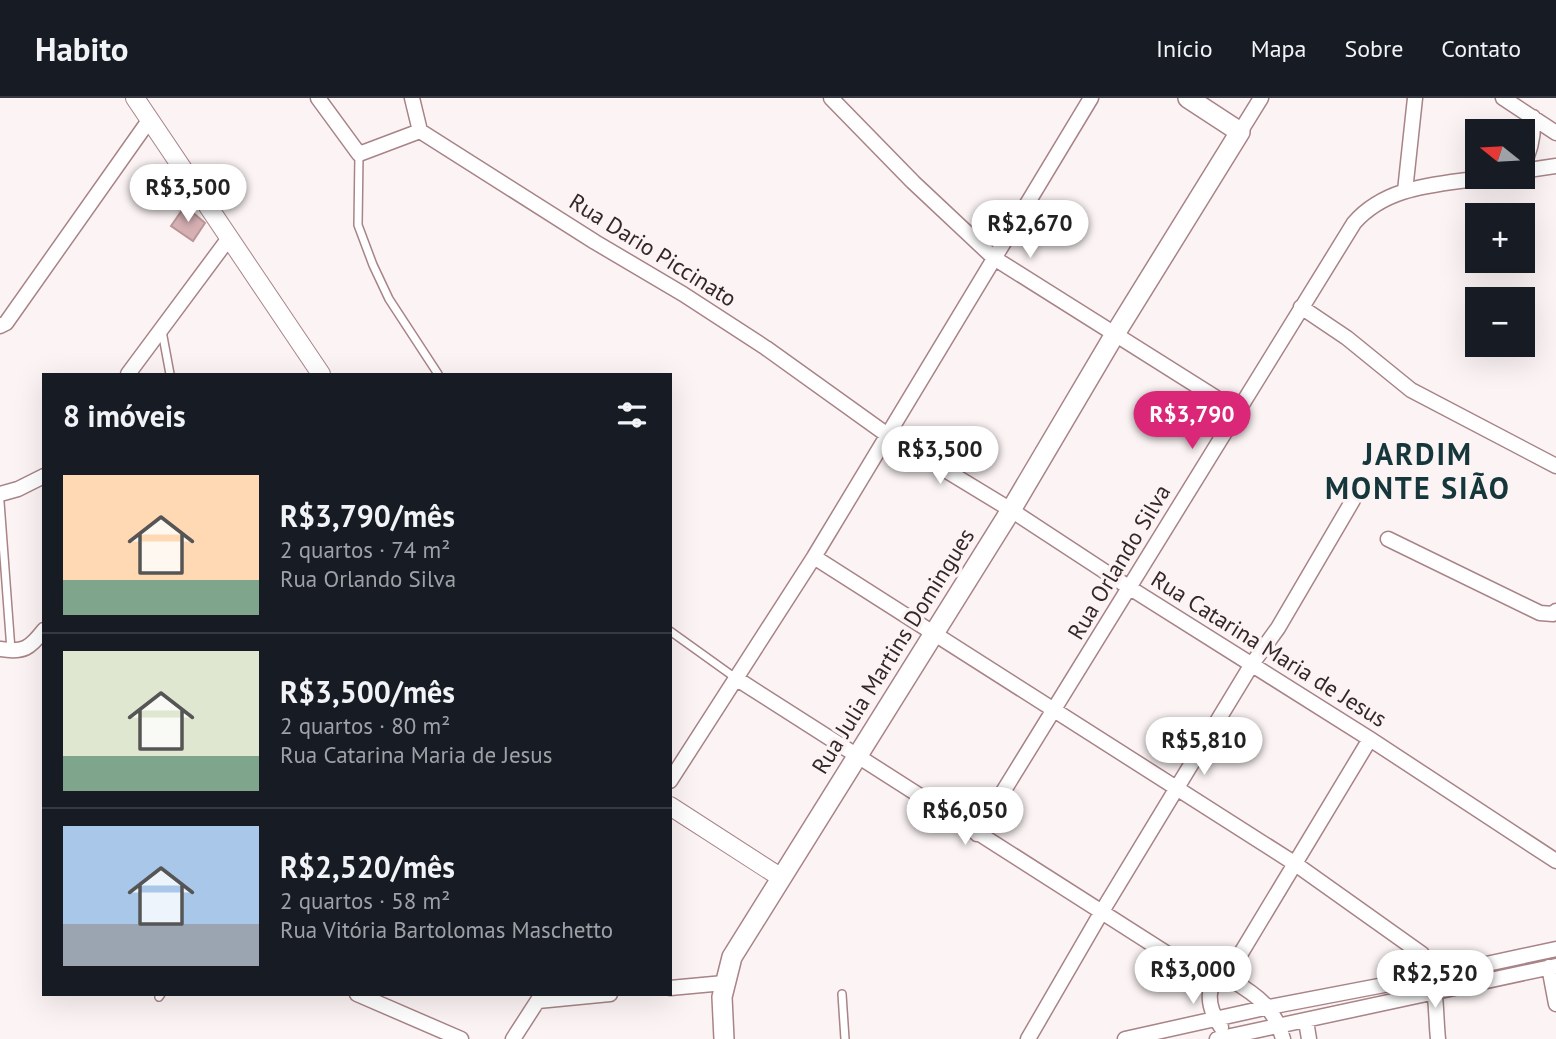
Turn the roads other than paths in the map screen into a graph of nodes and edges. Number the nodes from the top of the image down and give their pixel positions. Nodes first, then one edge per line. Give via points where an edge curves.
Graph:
1 (135, 98) edge
2 (318, 98) edge
3 (412, 98) edge
4 (831, 98) edge
5 (1091, 98) edge
6 (1188, 98) edge
7 (1261, 98) edge
8 (1415, 98) edge
9 (1503, 98) edge
10 (1532, 117) joint
11 (150, 118) junction
12 (420, 131) junction
13 (1240, 132) junction
14 (1556, 133) edge
15 (359, 154) junction
16 (1556, 166) edge
17 (1535, 168) edge
18 (1465, 181) edge
19 (1405, 191) junction
20 (229, 237) junction
21 (993, 258) junction
22 (1301, 307) junction
23 (0, 327) edge
24 (162, 331) junction
25 (1115, 334) junction
26 (129, 373) edge
27 (170, 373) edge
28 (320, 373) edge
29 (437, 373) edge
30 (1237, 411) junction
31 (886, 434) junction
32 (1556, 467) edge
33 (42, 477) edge
34 (0, 494) edge
35 (1353, 500) dead end
36 (0, 502) edge
37 (1011, 510) junction
38 (1388, 539) dead end
39 (814, 556) junction
40 (1130, 589) junction
41 (1556, 611) edge
42 (42, 632) edge
43 (672, 632) edge
44 (934, 633) junction
45 (6, 650) edge
46 (1252, 664) junction
47 (737, 679) junction
48 (1055, 709) junction
49 (1370, 739) junction
50 (857, 756) junction
51 (672, 778) edge
52 (1177, 788) junction
53 (672, 807) edge
54 (977, 834) junction
55 (1556, 862) edge
56 (1294, 863) junction
57 (780, 877) junction
58 (1101, 913) junction
59 (1556, 948) edge
60 (1553, 967) edge
61 (1431, 976) junction
62 (1219, 981) junction
63 (724, 983) junction
64 (672, 988) edge
65 (1433, 993) junction
66 (842, 994) dead end
67 (362, 996) edge
68 (575, 996) edge
69 (540, 998) edge
70 (1556, 1004) edge
71 (1269, 1007) junction
72 (1216, 1019) junction
73 (1306, 1021) junction
74 (1281, 1032) edge
75 (1222, 1038) edge
76 (461, 1039) edge
77 (513, 1039) edge
78 (724, 1039) edge
79 (845, 1039) edge
80 (1028, 1039) edge
81 (1125, 1039) edge
82 (1309, 1039) edge
83 (1438, 1039) edge

1 - 11 street
2 - 15 street
3 - 12 street
4 - 21 street
5 - 21 street
6 - 13 main road
7 - 13 street
8 - 19 street
9 - 10 street
10 - 14 street
11 - 20 street
11 - 23 street
12 - 15 street
12 - 31 street, Rua Dario Piccinato via 683,293
13 - 25 main road, Rua Julia Martins Domingues
15 - 29 lane via 358,225 389,299
16 - 17 street
18 - 19 street, Rua Orlando Silva
19 - 22 street, Rua Orlando Silva via 1367,208
20 - 24 street
20 - 28 street
21 - 25 street
21 - 31 street
22 - 30 street, Rua Orlando Silva
22 - 32 street via 1411,390
24 - 26 street
24 - 27 lane
25 - 30 street
25 - 37 main road, Rua Julia Martins Domingues
30 - 40 street, Rua Orlando Silva
31 - 37 street, Rua Catarina Maria de Jesus
31 - 39 street
33 - 34 street
35 - 46 street
36 - 45 lane
37 - 40 street, Rua Catarina Maria de Jesus
37 - 44 main road, Rua Julia Martins Domingues
38 - 41 street via 1539,613
39 - 44 street
39 - 47 street
40 - 46 street, Rua Catarina Maria de Jesus
40 - 48 street, Rua Orlando Silva
42 - 45 street via 31,646
43 - 47 lane
44 - 48 street
44 - 50 main road, Rua Julia Martins Domingues
46 - 49 street, Rua Catarina Maria de Jesus
46 - 52 street
47 - 50 street
47 - 51 street
48 - 52 street
48 - 54 street, Rua Orlando Silva
49 - 55 street, Rua Catarina Maria de Jesus
49 - 56 street
50 - 54 street
50 - 57 main road, Rua Julia Martins Domingues
52 - 56 street
52 - 58 street
53 - 57 street
54 - 58 street
56 - 61 street via 1422,954
56 - 62 street
57 - 63 main road, Rua Julia Martins Domingues via 732,957
58 - 62 street
58 - 80 street
59 - 61 street
60 - 65 street
60 - 70 street
61 - 65 street
61 - 71 street
62 - 71 street via 1232,980
62 - 72 street via 1210,992
63 - 64 street
63 - 78 main road, Rua Julia Martins Domingues
65 - 73 street
65 - 83 street
66 - 79 lane
67 - 76 street
68 - 69 street
69 - 77 street
71 - 72 street
71 - 74 street
72 - 75 street
72 - 81 street
73 - 74 street
73 - 82 street
74 - 75 street

